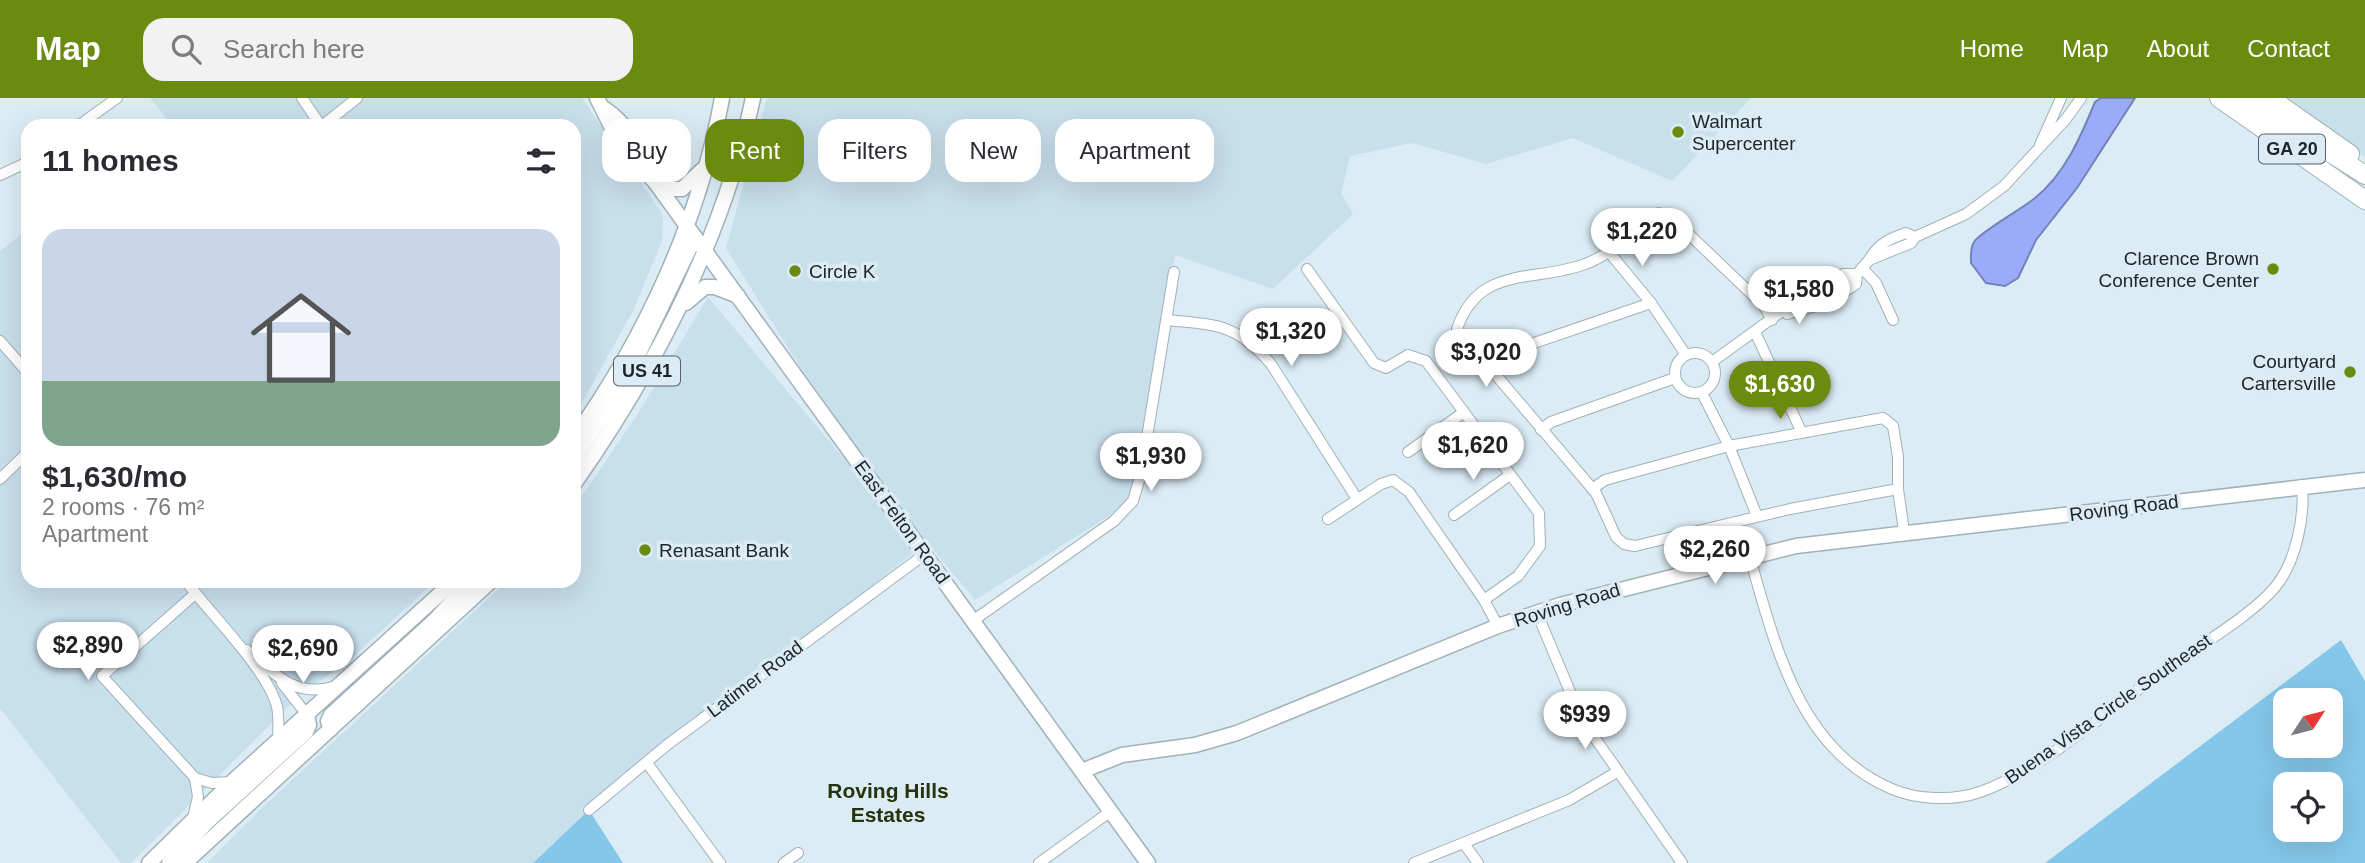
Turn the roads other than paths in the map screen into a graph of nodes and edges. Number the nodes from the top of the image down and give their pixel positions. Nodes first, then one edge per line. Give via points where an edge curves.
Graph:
1 (117, 98) edge
2 (302, 98) edge
3 (357, 98) edge
4 (722, 98) edge
5 (753, 98) edge
6 (2062, 98) edge
7 (2081, 98) edge
8 (2219, 98) edge
9 (2244, 98) edge
10 (2270, 98) edge
11 (601, 103) edge
12 (88, 119) edge
13 (316, 119) edge
14 (330, 119) edge
15 (620, 119) edge
16 (717, 119) edge
17 (2040, 145) junction
18 (2365, 164) edge
19 (21, 165) edge
20 (705, 165) edge
21 (705, 172) edge
22 (0, 175) edge
23 (2365, 175) edge
24 (691, 180) edge
25 (655, 182) joint
26 (689, 182) edge
27 (2365, 200) edge
28 (691, 232) junction
29 (705, 250) junction
30 (1609, 252) junction
31 (1307, 269) dead end
32 (1860, 269) junction
33 (1174, 272) dead end
34 (738, 296) junction
35 (1651, 303) junction
36 (678, 312) junction
37 (1775, 318) junction
38 (1167, 320) junction
39 (1893, 320) dead end
40 (1755, 332) junction
41 (0, 341) edge
42 (1686, 355) junction
43 (19, 362) joint
44 (1712, 362) junction
45 (21, 364) edge
46 (1485, 364) junction
47 (1675, 378) junction
48 (1702, 393) junction
49 (1464, 412) junction
50 (581, 427) edge
51 (1541, 430) junction
52 (1802, 433) junction
53 (1728, 446) junction
54 (581, 449) edge
55 (1408, 452) dead end
56 (21, 459) edge
57 (581, 474) edge
58 (1510, 475) junction
59 (0, 480) edge
60 (2365, 480) edge
61 (2302, 485) junction
62 (1592, 489) junction
63 (1898, 489) junction
64 (1357, 499) junction
65 (1454, 515) dead end
66 (1757, 516) junction
67 (1328, 519) dead end
68 (1904, 531) junction
69 (925, 554) junction
70 (1750, 558) junction
71 (191, 588) edge
72 (446, 588) edge
73 (465, 588) edge
74 (483, 588) edge
75 (195, 594) junction
76 (1484, 600) junction
77 (1536, 613) junction
78 (974, 620) junction
79 (1498, 626) junction
80 (233, 638) junction
81 (275, 675) junction
82 (340, 685) junction
83 (307, 715) junction
84 (331, 729) junction
85 (278, 741) junction
86 (647, 763) junction
87 (1082, 771) junction
88 (1617, 772) junction
89 (195, 778) junction
90 (233, 781) junction
91 (589, 810) dead end
92 (1111, 811) junction
93 (193, 818) junction
94 (1465, 845) junction
95 (798, 853) dead end
96 (149, 863) edge
97 (169, 863) edge
98 (185, 863) edge
99 (720, 863) edge
100 (784, 863) edge
101 (1039, 863) edge
102 (1147, 863) edge
103 (1414, 863) edge
104 (1478, 863) edge
105 (1682, 863) edge

1 - 12 street
2 - 13 street
3 - 14 street
4 - 16 main road, US 41
5 - 29 main road, US 41 via 740,152
6 - 17 street
7 - 17 street
8 - 27 highway, GA 20
9 - 23 highway
10 - 18 highway, GA 20
11 - 15 main road, East Felton Road
17 - 32 street via 2022,170 1984,202 1915,237 1906,233 1886,240
19 - 22 street
20 - 24 main road
21 - 28 main road, US 41
25 - 26 main road via 682,189
25 - 28 main road, East Felton Road
28 - 29 main road, East Felton Road
28 - 50 main road, US 41
28 - 54 main road via 625,382
29 - 34 main road, East Felton Road
29 - 36 main road, US 41
30 - 35 street
30 - 37 street via 1651,215 1672,218
30 - 46 street via 1586,264 1511,277 1472,301 1457,329
31 - 49 street via 1374,363 1386,368 1408,355 1426,362
32 - 37 street via 1848,282 1820,296 1812,295
32 - 37 street via 1856,284 1839,297
32 - 39 street via 1876,283
33 - 38 street
34 - 36 main road via 705,287
34 - 69 main road, East Felton Road
35 - 42 street
35 - 46 street via 1496,356
36 - 57 main road, US 41 via 626,407
37 - 40 street
38 - 64 street via 1225,326 1254,344
38 - 78 street via 1133,501 1114,520
40 - 44 street
40 - 52 street
41 - 43 street
42 - 44 street via 1699,353
42 - 47 street via 1676,365
43 - 45 street
44 - 48 street via 1715,378
46 - 51 street
47 - 48 street via 1683,389
47 - 51 street via 1551,422
48 - 53 street
49 - 55 street
49 - 58 street
51 - 62 street
52 - 53 street
52 - 63 street via 1883,418 1893,426
53 - 62 street via 1605,480
53 - 66 street
56 - 59 street
58 - 65 street
58 - 76 street via 1539,513 1540,546 1518,576
60 - 61 main road, Roving Road
61 - 68 main road, Roving Road
61 - 70 street, Buena Vista Circle Southeast via 2292,555 2267,596 2093,724 2021,772 1972,794 1927,797 1894,790 1834,748 1809,717 1787,675
62 - 66 street via 1616,537 1635,546
63 - 66 street
63 - 68 street
64 - 67 street
64 - 76 street via 1393,480 1409,492
68 - 70 main road, Roving Road via 1796,546
69 - 78 main road, East Felton Road
69 - 86 street, Latimer Road via 766,669
70 - 77 main road, Roving Road via 1597,593
71 - 75 street
72 - 82 main road
73 - 84 main road via 331,715
74 - 84 main road
75 - 80 street
75 - 89 street via 102,676
76 - 79 street
77 - 79 main road, Roving Road
77 - 88 street via 1581,718
78 - 87 main road, East Felton Road
79 - 87 main road, Roving Road via 1237,733 1195,745 1122,755
80 - 81 street
80 - 85 street via 274,697
81 - 82 street via 308,691
81 - 83 street
82 - 83 main road
83 - 85 main road
83 - 97 main road via 310,724 306,732
84 - 98 main road
85 - 90 main road
86 - 91 street, Latimer Road
86 - 99 street
87 - 92 main road, East Felton Road
88 - 94 street via 1569,800
88 - 105 street
89 - 90 street via 212,783
89 - 93 street via 198,797
90 - 93 main road
92 - 101 street
92 - 102 main road, East Felton Road
93 - 96 main road
94 - 103 street
94 - 104 street
95 - 100 street

